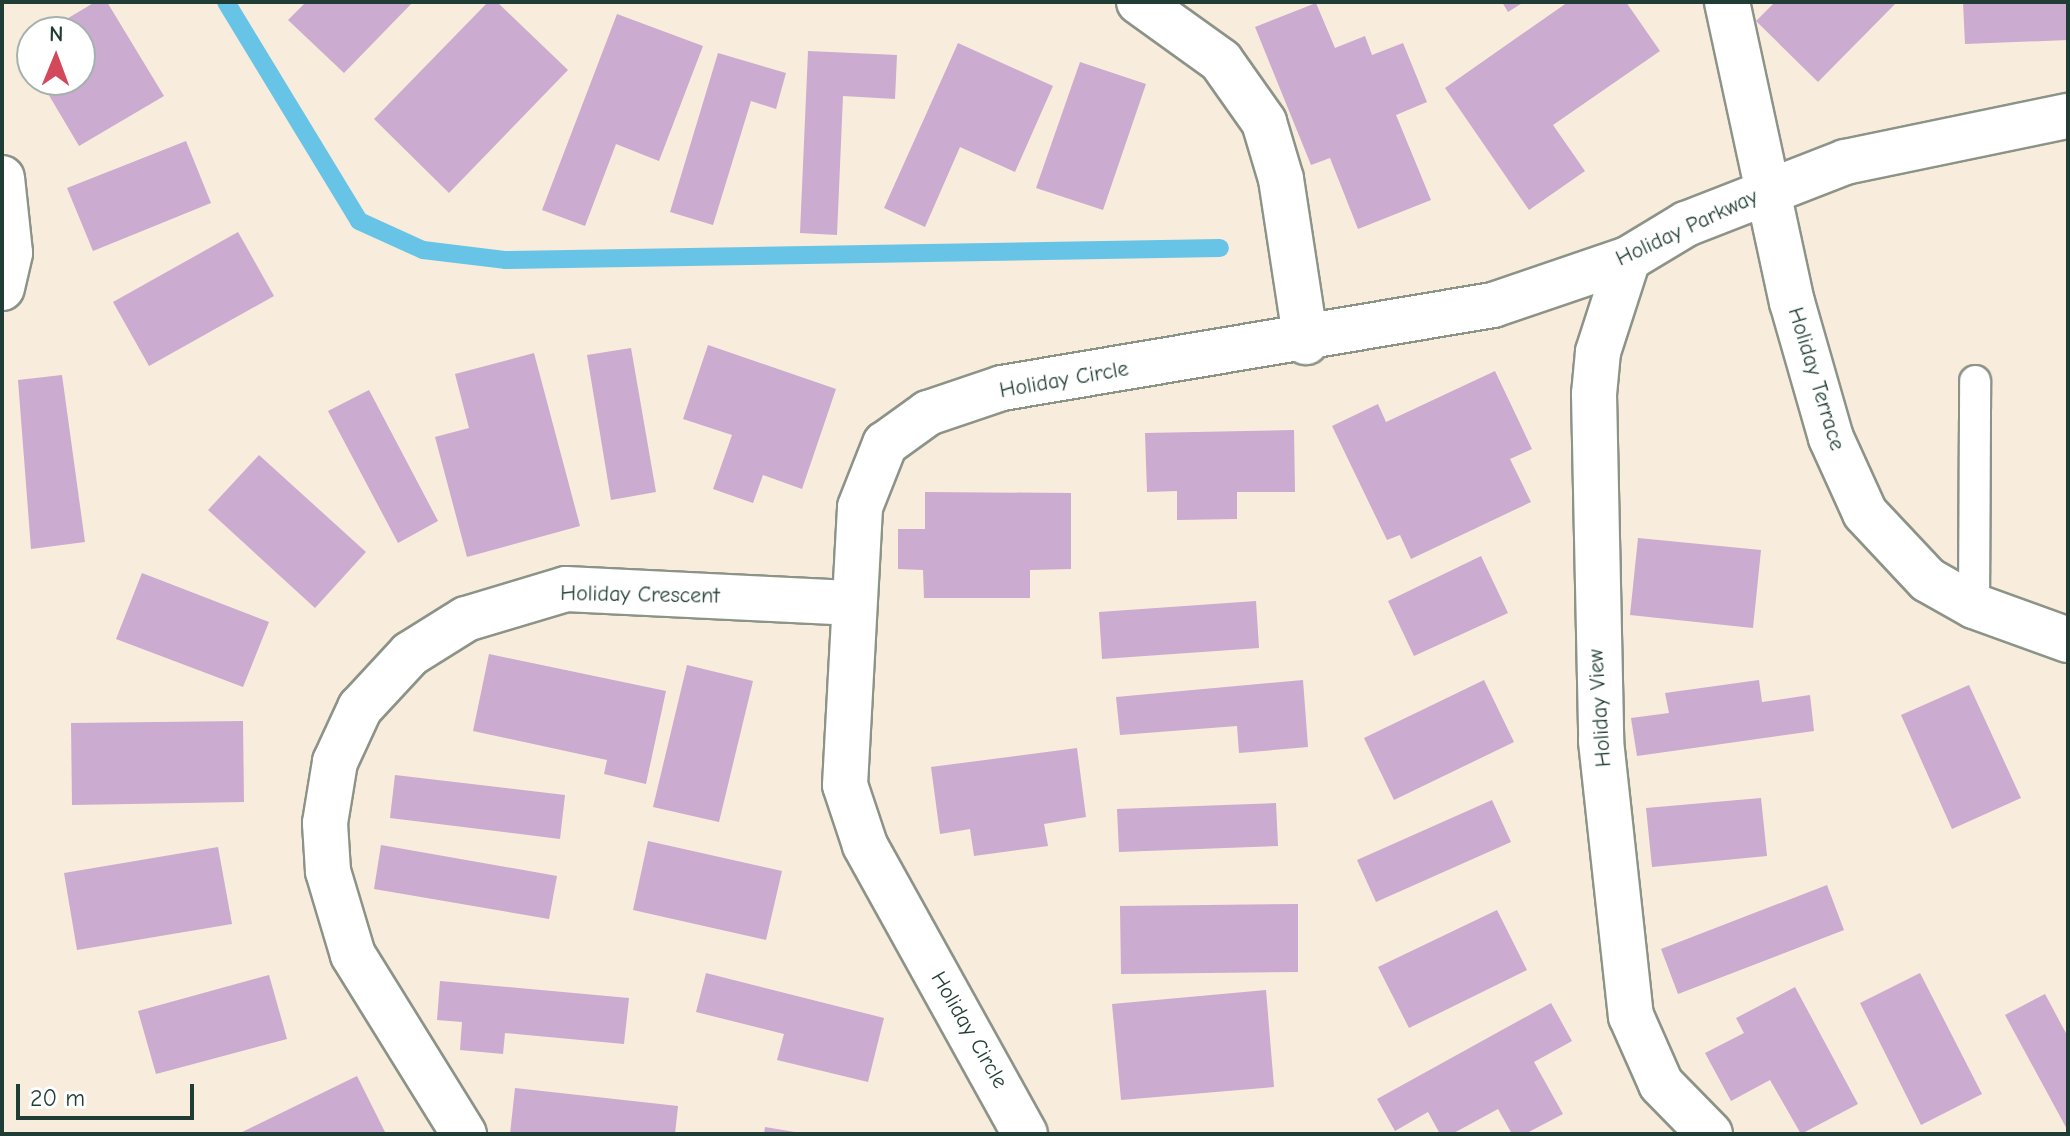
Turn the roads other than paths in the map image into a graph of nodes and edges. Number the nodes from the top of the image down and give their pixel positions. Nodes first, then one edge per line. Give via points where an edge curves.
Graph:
1 (1139, 2) edge
2 (1727, 2) edge
3 (2068, 116) edge
4 (2, 178) edge
5 (1771, 188) junction
6 (1628, 259) junction
7 (2, 288) edge
8 (1306, 342) junction
9 (1975, 381) dead end
10 (850, 603) junction
11 (1974, 606) junction
12 (2068, 640) edge
13 (464, 1134) edge
14 (1025, 1134) edge
15 (1710, 1134) edge

1 - 8 street via 1221,61 1264,122 1281,179
2 - 5 street, Holiday Terrace
3 - 5 street, Holiday Parkway via 1845,162
4 - 7 street via 10,253
5 - 6 street, Holiday Parkway
5 - 11 street, Holiday Terrace via 1792,302 1831,438 1865,513 1928,580
6 - 8 street, Holiday Parkway via 1493,305
6 - 15 street, Holiday View via 1598,352 1594,394 1601,741 1631,1016 1661,1084
8 - 10 street, Holiday Circle via 1002,388 928,413 875,460 860,507
9 - 11 lane
10 - 13 street, Holiday Crescent via 566,589 466,619 410,654 360,708 335,762 325,823 328,871 353,955
10 - 14 street, Holiday Circle via 845,785 865,845
11 - 12 street, Holiday Terrace

